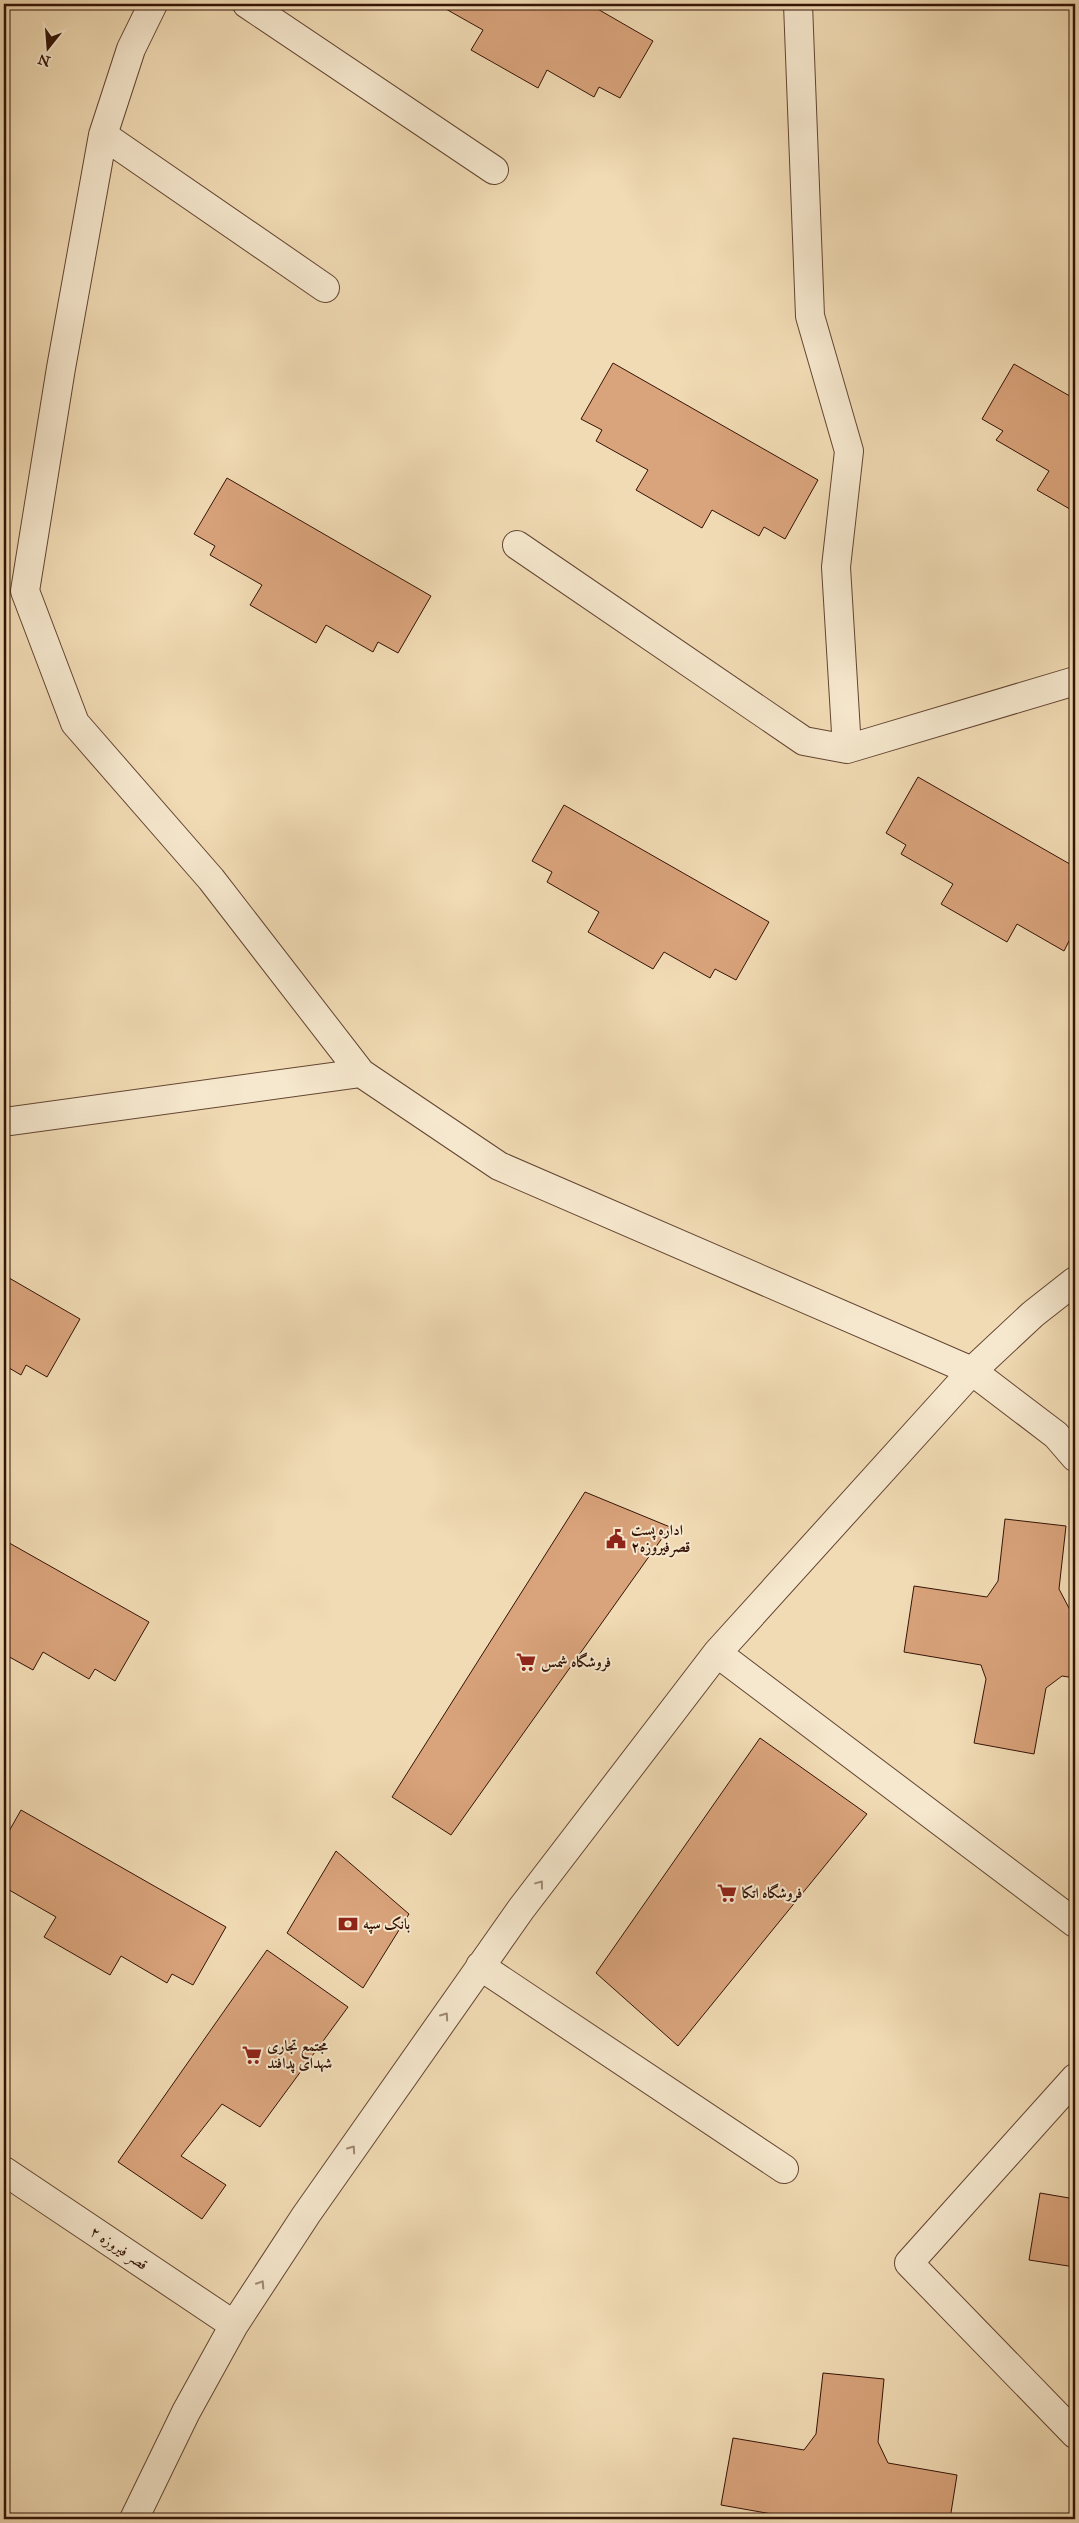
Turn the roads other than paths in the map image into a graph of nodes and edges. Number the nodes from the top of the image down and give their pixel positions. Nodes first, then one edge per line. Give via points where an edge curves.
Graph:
1 (153, 4) edge
2 (247, 4) edge
3 (798, 4) edge
4 (103, 135) junction
5 (494, 170) dead end
6 (325, 288) dead end
7 (517, 545) dead end
8 (1075, 681) edge
9 (847, 749) junction
10 (361, 1073) junction
11 (4, 1122) edge
12 (1075, 1281) edge
13 (972, 1371) junction
14 (1075, 1457) edge
15 (717, 1653) junction
16 (1075, 1923) edge
17 (480, 1966) junction
18 (1075, 2078) edge
19 (784, 2169) dead end
20 (4, 2171) edge
21 (234, 2324) junction
22 (1075, 2434) edge
23 (134, 2519) edge

1 - 4 street via 132,49
2 - 5 street
3 - 9 street via 810,316 849,451 836,567
4 - 6 street
4 - 10 street via 25,591 75,723 211,879
7 - 9 street via 804,741
8 - 9 street
10 - 11 street
10 - 13 street via 499,1166
12 - 13 street via 1033,1314
13 - 14 street via 1056,1435
13 - 15 street
15 - 16 street
17 -> 15 street
17 - 19 street
21 -> 17 street
18 - 22 street via 909,2263
20 - 21 street, قصر فیروزه ۲
21 - 23 street via 186,2412

